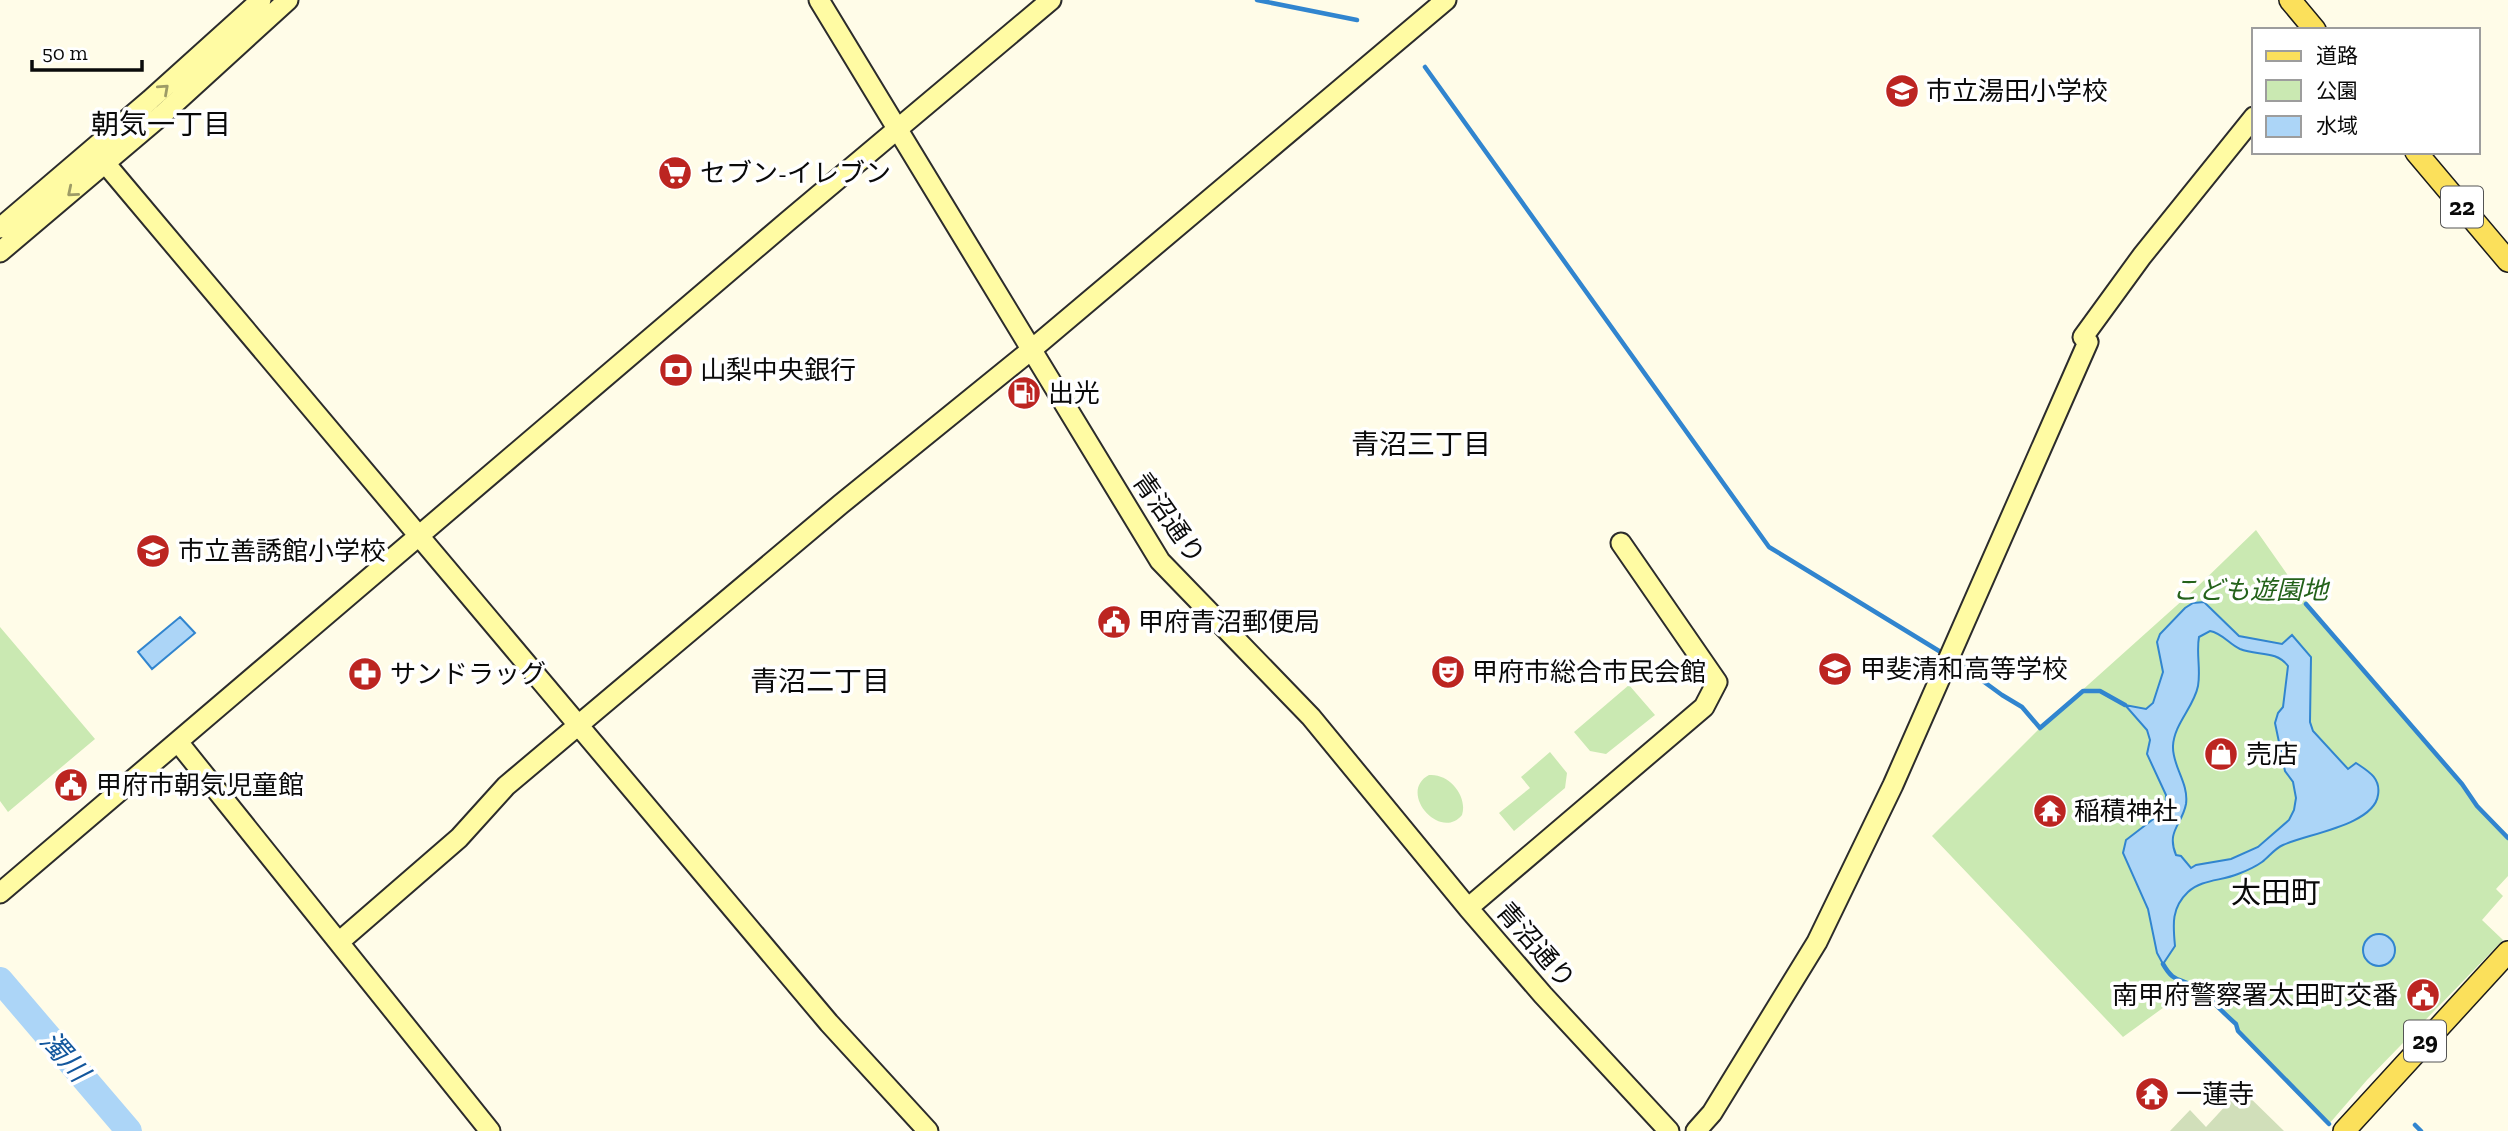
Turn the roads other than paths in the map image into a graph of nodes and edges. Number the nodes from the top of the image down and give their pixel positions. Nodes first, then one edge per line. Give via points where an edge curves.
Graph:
1 (261, 0) edge
2 (288, 0) edge
3 (818, 0) edge
4 (1051, 0) edge
5 (1446, 0) edge
6 (2290, 0) edge
7 (2313, 28) edge
8 (2252, 119) edge
9 (896, 129) junction
10 (2418, 154) edge
11 (98, 157) junction
12 (0, 228) edge
13 (0, 252) edge
14 (2508, 261) edge
15 (1031, 350) junction
16 (419, 537) junction
17 (1621, 543) dead end
18 (579, 725) junction
19 (178, 742) junction
20 (0, 893) edge
21 (1468, 908) junction
22 (339, 942) junction
23 (2508, 952) edge
24 (490, 1131) edge
25 (928, 1131) edge
26 (1669, 1131) edge
27 (1696, 1131) edge
28 (2344, 1131) edge

11 -> 1 street
2 - 11 street via 208,75
3 - 9 street, 青沼通り
4 - 9 street
5 - 15 street
6 - 7 main road
8 - 27 street via 2083,337 2088,342 2003,539 1817,942 1712,1113
9 - 15 street, 青沼通り
9 - 16 street
10 - 14 main road, 22
11 - 12 street
11 -> 13 street
11 - 16 street
15 - 18 street
15 - 21 street, 青沼通り via 1160,561 1311,717
16 - 18 street
16 - 19 street
17 - 21 street via 1717,682 1704,707
18 - 22 street via 506,786 459,838
18 - 25 street via 830,1023
19 - 20 street
19 - 22 street
21 - 26 street, 青沼通り
22 - 24 street
23 - 28 main road, 29

